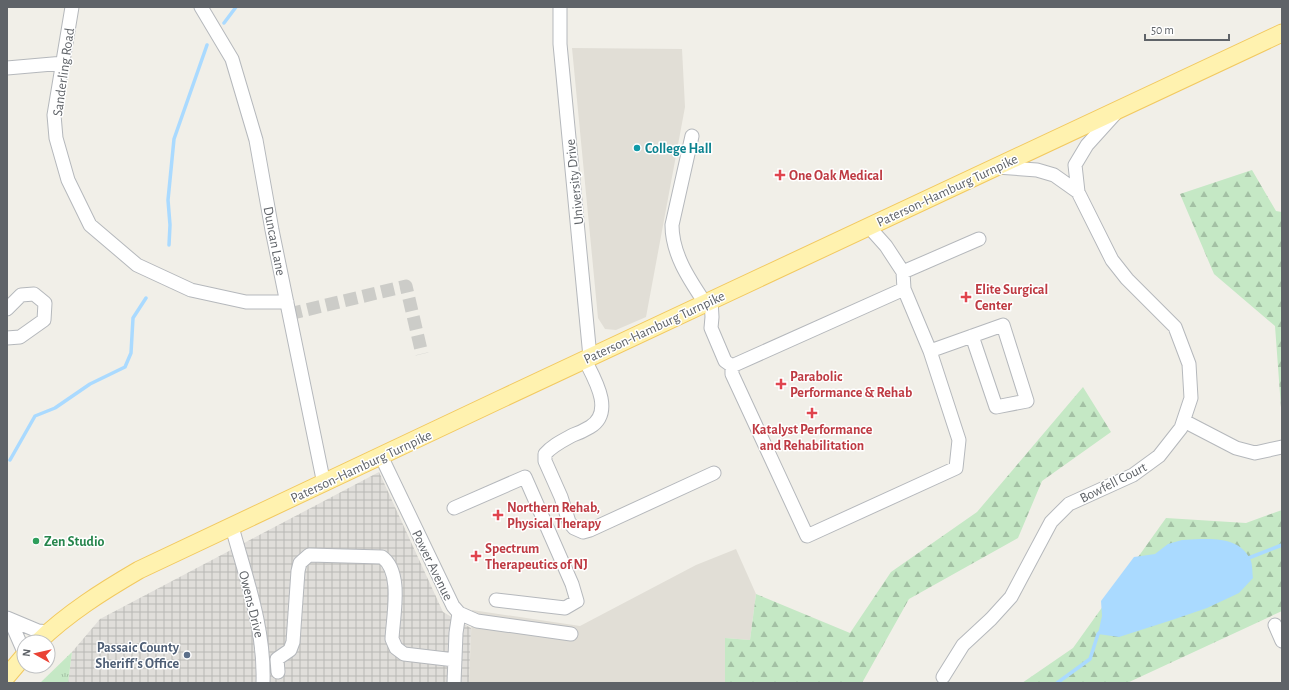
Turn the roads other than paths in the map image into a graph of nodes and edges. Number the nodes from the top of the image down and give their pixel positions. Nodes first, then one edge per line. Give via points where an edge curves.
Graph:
1 (72, 7) edge
2 (201, 7) edge
3 (560, 7) edge
4 (1282, 34) edge
5 (64, 63) junction
6 (7, 68) edge
7 (1118, 110) junction
8 (692, 136) dead end
9 (997, 167) junction
10 (1078, 192) junction
11 (868, 227) junction
12 (979, 239) dead end
13 (903, 272) junction
14 (904, 289) junction
15 (287, 302) junction
16 (708, 302) junction
17 (7, 309) edge
18 (972, 336) junction
19 (7, 338) edge
20 (930, 351) junction
21 (588, 359) junction
22 (732, 366) junction
23 (1184, 421) junction
24 (1282, 447) edge
25 (382, 456) junction
26 (714, 473) dead end
27 (324, 484) junction
28 (454, 508) dead end
29 (232, 527) junction
30 (496, 600) dead end
31 (459, 613) junction
32 (9, 619) edge
33 (1275, 625) dead end
34 (16, 634) edge
35 (41, 634) edge
36 (48, 634) edge
37 (570, 634) dead end
38 (1282, 641) edge
39 (455, 660) junction
40 (16, 665) edge
41 (264, 669) junction
42 (7, 676) edge
43 (943, 677) dead end
44 (279, 678) edge
45 (263, 683) edge
46 (454, 683) edge

1 - 5 street, Sanderling Road
2 - 15 street, Duncan Lane via 232,59 243,94 256,140
3 - 21 street, University Drive via 560,44
4 - 7 main road, Paterson-Hamburg Turnpike
5 - 6 street
5 - 15 street, Sanderling Road via 54,115 56,138 68,180 90,225 137,265 191,290 246,302
7 - 9 main road, Paterson-Hamburg Turnpike
7 - 10 street, Bowfell Court via 1087,145 1075,165
8 - 16 street via 672,225 672,236 687,277
9 - 10 street, Bowfell Court via 1037,170 1054,175
9 - 11 main road, Paterson-Hamburg Turnpike
10 - 23 street, Bowfell Court via 1112,260 1127,279 1175,327 1189,364 1191,398
11 - 13 street via 886,246
11 - 16 main road, Paterson-Hamburg Turnpike
12 - 13 street
13 - 14 street
14 - 20 street
14 - 22 street
15 - 27 street, Duncan Lane
16 - 21 main road, Paterson-Hamburg Turnpike
16 - 22 street via 712,317 711,328 725,361
17 - 19 street via 21,295 34,294 45,303 44,320 20,337
18 - 18 street via 1003,325 1027,401 996,407
18 - 20 street
20 - 22 street via 959,440 956,468 807,536 732,374
21 - 25 main road, Paterson-Hamburg Turnpike
21 - 26 street via 603,407 599,418 592,427 552,446 545,454 545,461 569,522 574,528 583,532 590,530
23 - 24 street via 1236,448 1255,453
23 - 43 street, Bowfell Court via 1159,456 1133,474 1069,504 1051,522 1012,597 963,645
25 - 27 main road, Paterson-Hamburg Turnpike
25 - 31 street, Power Avenue via 453,606
27 - 29 main road, Paterson-Hamburg Turnpike
28 - 30 street via 525,476 577,601 565,608
29 - 36 main road, Paterson-Hamburg Turnpike via 122,580 85,603
29 - 41 street, Owens Drive via 257,618
31 - 37 street, Power Avenue via 477,621
31 - 39 street
32 - 34 street
32 - 35 street
33 - 38 street
39 - 44 street via 404,654 396,648 392,639 395,579 382,557 309,555 300,563 298,571 293,642 290,650 278,656
39 - 46 street
40 - 42 main road
41 - 44 street
41 - 45 street, Owens Drive

